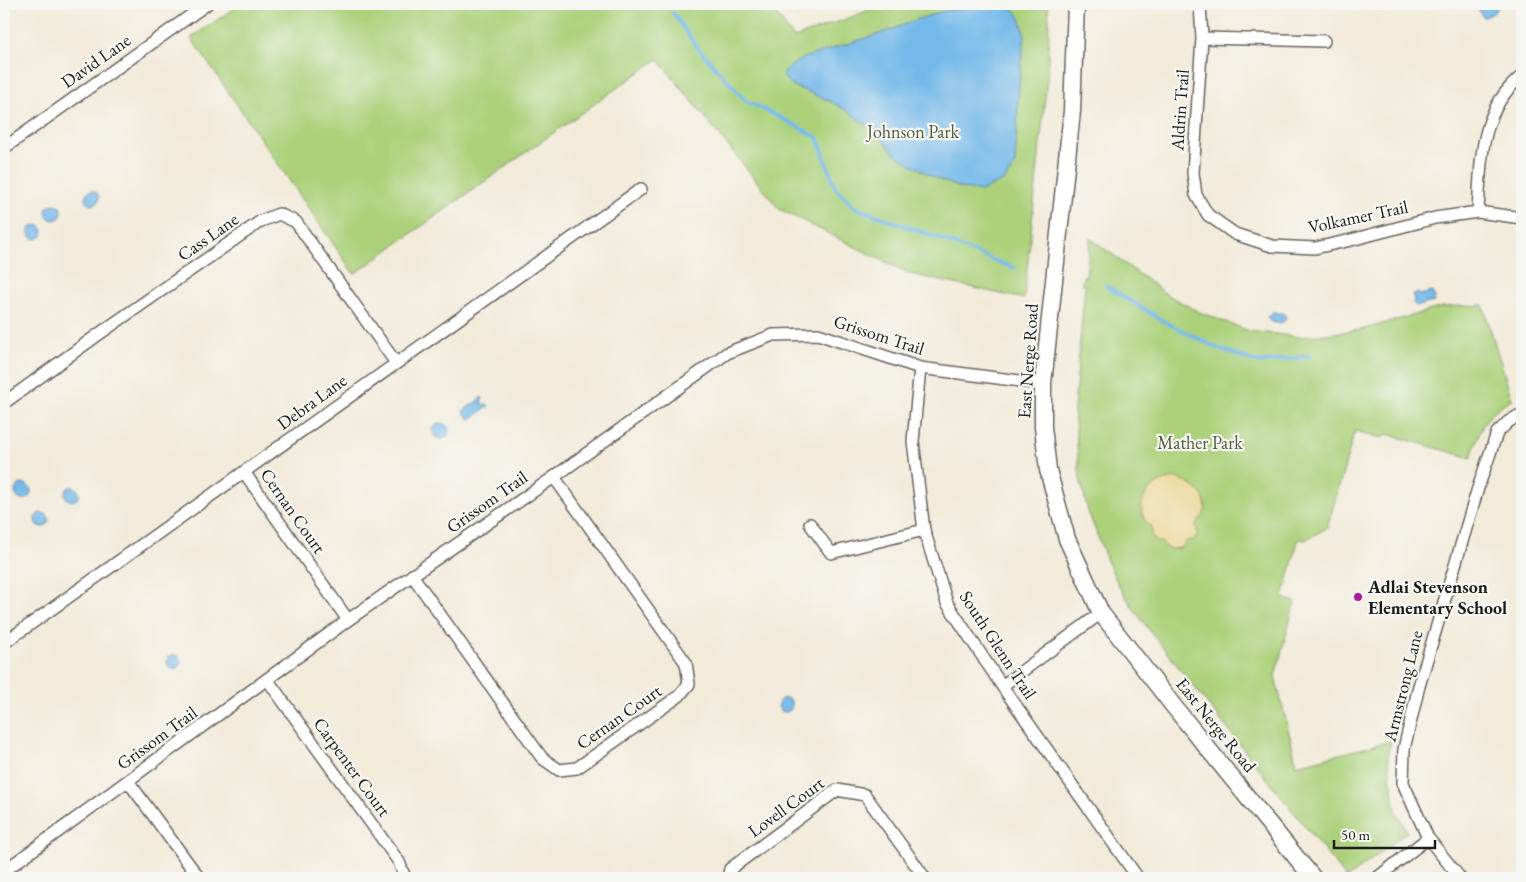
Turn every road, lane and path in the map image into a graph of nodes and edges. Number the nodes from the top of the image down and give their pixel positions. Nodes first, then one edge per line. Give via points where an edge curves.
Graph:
1 (208, 4) edge
2 (1076, 4) edge
3 (1200, 4) edge
4 (1202, 38) junction
5 (1324, 41) dead end
6 (1522, 76) edge
7 (4, 148) edge
8 (641, 189) dead end
9 (1478, 212) junction
10 (1208, 215) joint
11 (1522, 218) edge
12 (396, 363) junction
13 (920, 368) junction
14 (1043, 384) junction
15 (4, 403) edge
16 (1520, 415) edge
17 (244, 472) junction
18 (554, 477) junction
19 (810, 524) dead end
20 (924, 530) junction
21 (412, 575) junction
22 (1101, 612) junction
23 (348, 620) junction
24 (4, 643) edge
25 (267, 679) junction
26 (1002, 686) junction
27 (128, 781) junction
28 (1428, 838) junction
29 (4, 871) edge
30 (199, 878) edge
31 (405, 878) edge
32 (728, 878) edge
33 (925, 878) edge
34 (1138, 878) edge
35 (1313, 878) edge
36 (1377, 878) edge
37 (1460, 878) edge

1 - 7 street, David Lane
2 - 14 main road, East Nerge Road via 1072,111
3 - 4 street, Aldrin Trail
4 - 5 street
4 - 10 street, Aldrin Trail via 1193,173 1196,195
6 - 9 street via 1512,84 1491,115 1482,150
8 - 12 street, Debra Lane
9 - 10 street, Volkamer Trail via 1435,218 1315,248 1272,246 1235,234
9 - 11 street, Volkamer Trail
12 - 15 street, Cass Lane via 296,222 279,214 261,221
12 - 17 street, Debra Lane
13 - 14 street, Grissom Trail
13 - 18 street, Grissom Trail via 818,334 774,336 727,353
13 - 20 street, South Glenn Trail via 913,442
14 - 22 main road, East Nerge Road via 1048,470 1067,539
16 - 28 street, Armstrong Lane via 1497,433 1481,479 1419,686 1404,749 1403,783
17 - 23 street, Cernan Court
17 - 24 street, Debra Lane
18 - 21 street, Grissom Trail
18 - 21 street, Cernan Court via 686,663 689,684 679,696 577,768 559,770 542,758
19 - 20 street via 831,553
20 - 26 street, South Glenn Trail via 947,603
21 - 23 street, Grissom Trail
22 - 26 street
22 - 35 main road, East Nerge Road
23 - 25 street, Grissom Trail
25 - 27 street, Grissom Trail
25 - 31 street, Carpenter Court via 399,862
26 - 34 street, South Glenn Trail
27 - 29 street, Grissom Trail
27 - 30 street
28 - 36 street
28 - 37 street, Armstrong Lane
32 - 33 street, Lovell Court via 730,870 836,790 865,795

